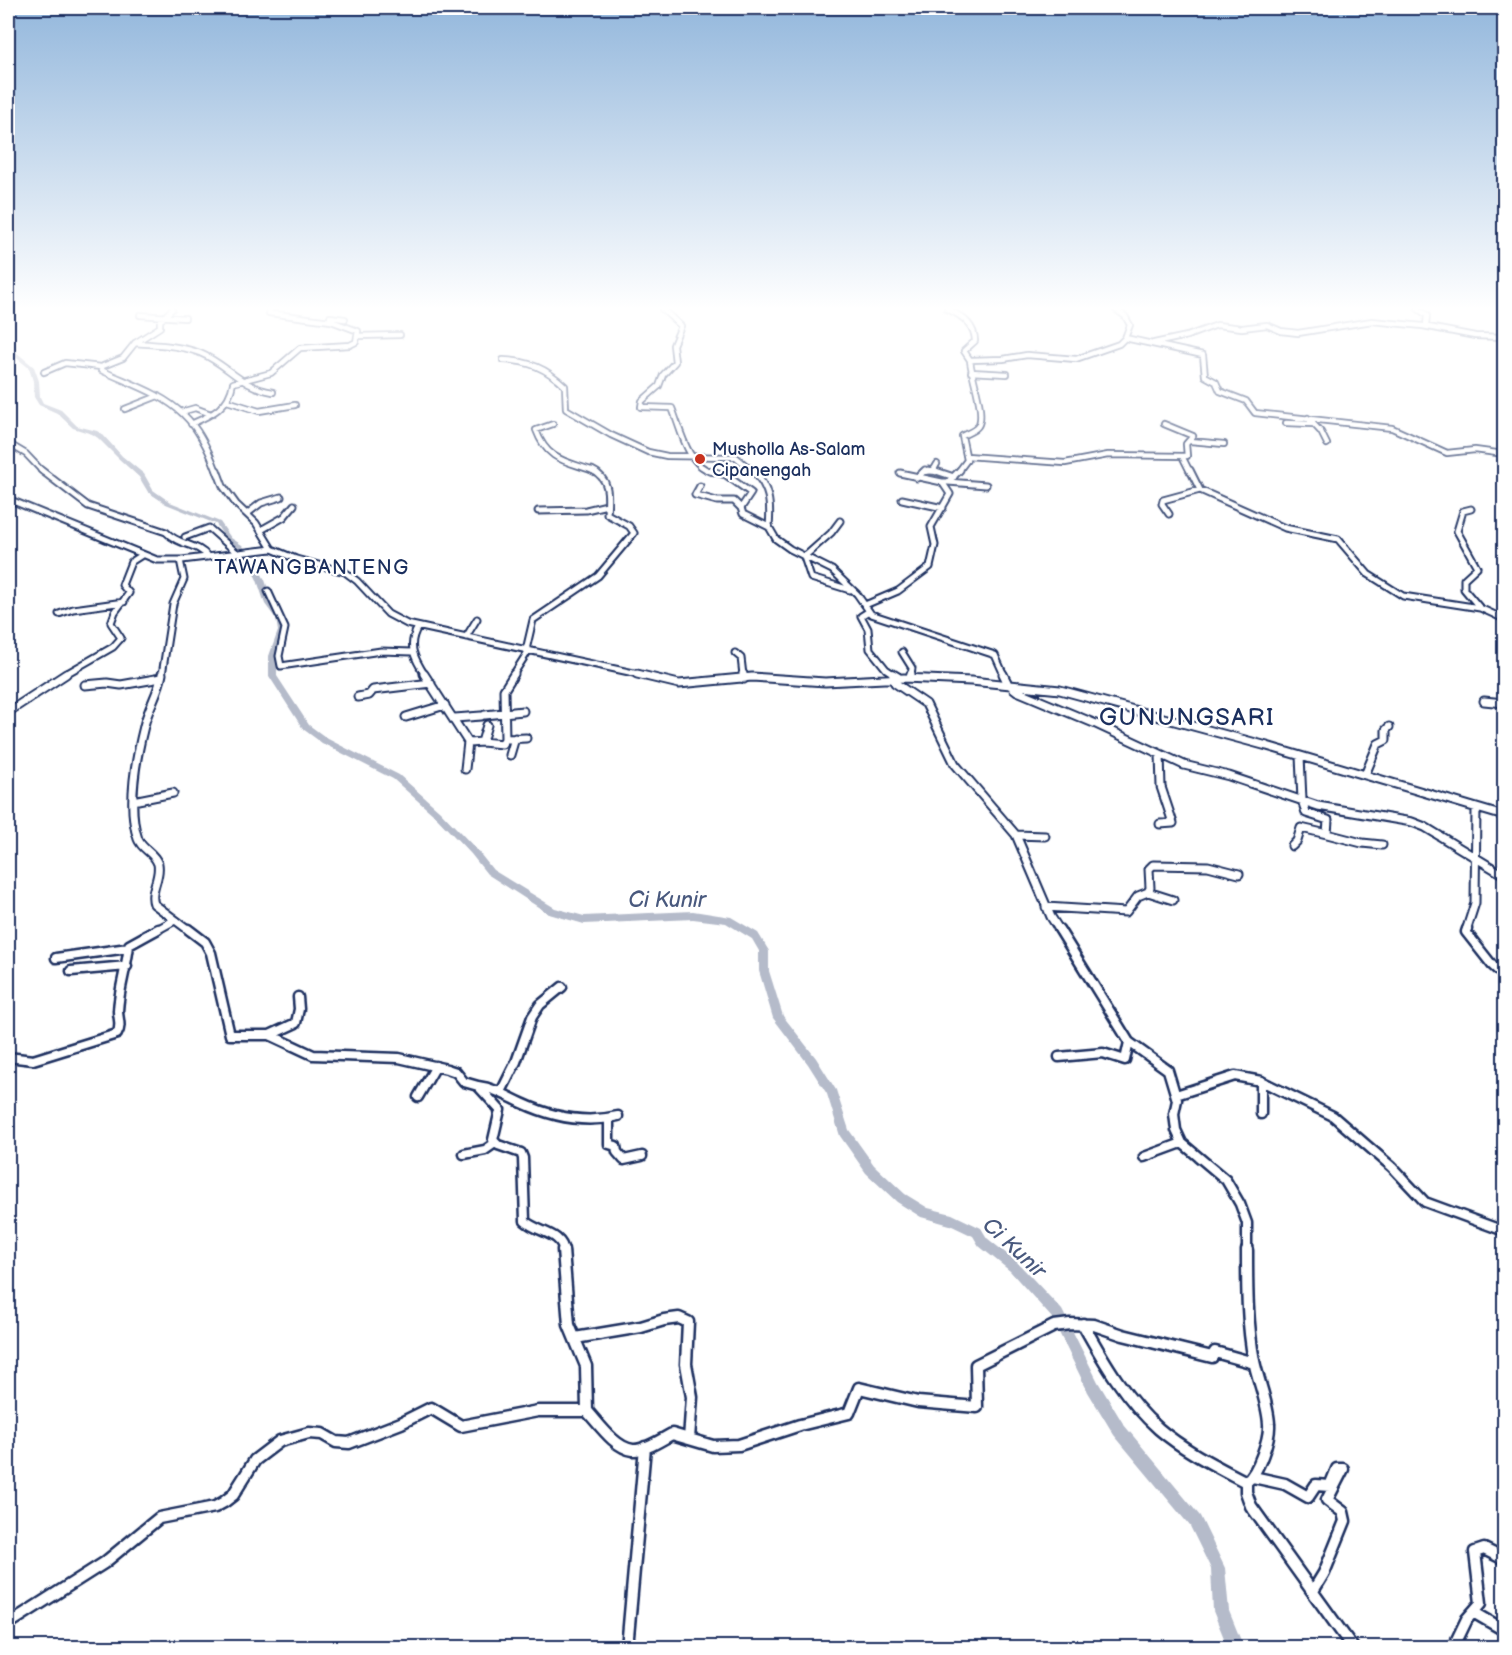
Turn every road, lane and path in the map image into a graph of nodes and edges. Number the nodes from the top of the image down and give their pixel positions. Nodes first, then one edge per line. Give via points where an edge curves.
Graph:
1 (136, 386) edge
2 (232, 386) edge
3 (249, 386) edge
4 (565, 386) edge
5 (658, 386) edge
6 (976, 386) edge
7 (1218, 386) edge
8 (273, 392) dead end
9 (158, 396) junction
10 (227, 401) junction
11 (295, 405) dead end
12 (125, 409) dead end
13 (181, 412) junction
14 (211, 414) junction
15 (1308, 418) junction
16 (190, 423) junction
17 (1286, 423) dead end
18 (553, 424) dead end
19 (1164, 424) dead end
20 (1313, 424) junction
21 (1190, 441) junction
22 (1224, 444) dead end
23 (1327, 444) dead end
24 (11, 445) dead end
25 (1504, 454) edge
26 (690, 456) junction
27 (967, 456) junction
28 (1182, 458) junction
29 (937, 464) dead end
30 (933, 471) junction
31 (900, 473) dead end
32 (954, 477) junction
33 (917, 478) junction
34 (945, 482) junction
35 (986, 485) dead end
36 (700, 486) dead end
37 (1200, 490) junction
38 (281, 497) dead end
39 (902, 499) dead end
40 (8, 500) edge
41 (294, 505) dead end
42 (607, 505) junction
43 (741, 508) junction
44 (943, 508) junction
45 (1471, 509) dead end
46 (537, 511) dead end
47 (248, 513) junction
48 (1169, 514) dead end
49 (840, 521) dead end
50 (769, 527) junction
51 (261, 530) junction
52 (185, 537) dead end
53 (272, 549) junction
54 (237, 552) junction
55 (141, 555) junction
56 (208, 557) junction
57 (804, 557) junction
58 (180, 560) junction
59 (268, 591) dead end
60 (855, 592) junction
61 (124, 602) junction
62 (867, 608) junction
63 (1480, 608) junction
64 (59, 614) dead end
65 (477, 619) dead end
66 (1504, 620) edge
67 (418, 627) junction
68 (466, 637) junction
69 (528, 650) junction
70 (412, 652) junction
71 (902, 652) dead end
72 (735, 653) dead end
73 (161, 678) junction
74 (896, 678) junction
75 (911, 678) junction
76 (744, 679) junction
77 (431, 683) junction
78 (85, 685) dead end
79 (1012, 685) junction
80 (358, 697) dead end
81 (1484, 701) dead end
82 (1504, 703) edge
83 (445, 705) junction
84 (523, 711) dead end
85 (8, 712) edge
86 (503, 713) junction
87 (406, 717) dead end
88 (455, 718) junction
89 (487, 725) dead end
90 (1389, 727) dead end
91 (515, 738) junction
92 (526, 738) dead end
93 (505, 739) junction
94 (469, 742) junction
95 (482, 742) junction
96 (1160, 754) junction
97 (510, 755) dead end
98 (1300, 756) junction
99 (465, 769) dead end
100 (1365, 775) junction
101 (173, 793) dead end
102 (1302, 800) junction
103 (133, 801) junction
104 (1476, 808) junction
105 (1504, 816) edge
106 (1160, 824) dead end
107 (1327, 834) junction
108 (1016, 835) junction
109 (1045, 836) dead end
110 (1382, 845) dead end
111 (1292, 846) dead end
112 (1474, 858) junction
113 (1239, 874) dead end
114 (1504, 875) edge
115 (1148, 892) junction
116 (1173, 900) dead end
117 (1046, 907) junction
118 (175, 920) junction
119 (128, 948) junction
120 (57, 958) dead end
121 (127, 966) junction
122 (71, 971) dead end
123 (1504, 976) edge
124 (562, 987) dead end
125 (298, 997) dead end
126 (270, 1035) junction
127 (1129, 1042) junction
128 (8, 1057) edge
129 (1059, 1057) dead end
130 (436, 1066) junction
131 (1261, 1081) junction
132 (478, 1086) junction
133 (501, 1092) junction
134 (1176, 1095) junction
135 (418, 1097) dead end
136 (1261, 1114) dead end
137 (495, 1143) junction
138 (1182, 1143) junction
139 (464, 1154) dead end
140 (642, 1156) dead end
141 (1144, 1157) dead end
142 (1504, 1231) edge
143 (1083, 1324) junction
144 (575, 1338) junction
145 (1254, 1363) junction
146 (587, 1411) junction
147 (689, 1439) junction
148 (645, 1447) junction
149 (1250, 1480) junction
150 (1504, 1559) edge
151 (1313, 1592) junction
152 (1473, 1612) junction
153 (8, 1624) edge
154 (1504, 1630) edge
155 (1456, 1646) edge
156 (627, 1647) edge
157 (1353, 1647) edge

1 - 9 street
2 - 10 street
3 - 8 street
4 - 26 street via 566,409 592,425 651,454
5 - 26 street via 640,406 672,408
6 - 27 street via 980,423 962,436
7 - 15 street via 1220,391 1246,400 1255,413
9 - 12 street
9 - 13 street
10 - 11 street via 260,411
10 - 14 street
13 - 14 street via 195,408
13 - 16 street
14 - 16 street
15 - 20 street
15 - 25 street via 1396,429 1449,453 1475,450
16 - 47 street via 210,454 223,486
17 - 20 street
18 - 42 street via 537,429 538,436 564,462 602,476
19 - 21 street via 1191,435
20 - 23 street
21 - 22 street
21 - 28 street via 1186,444 1188,455
24 - 56 street via 88,506 166,532 174,541 203,550
26 - 43 street via 705,470 726,475 751,493
26 - 50 street via 736,457 762,480 770,491
27 - 28 street via 1059,463 1108,455
27 - 32 street
28 - 37 street
29 - 30 street
30 - 32 street
30 - 33 street via 925,470
31 - 33 street
32 - 34 street
33 - 34 street
34 - 35 street
34 - 44 street via 950,494
36 - 43 street via 695,495 734,501
37 - 48 street via 1163,500
37 - 63 street via 1285,528 1338,539 1368,574 1406,597
38 - 47 street via 261,503
39 - 44 street
40 - 55 street
41 - 51 street via 284,517
42 - 46 street via 586,510
42 - 69 street via 609,516 633,529 634,536 598,576 534,620 529,627
43 - 50 street via 746,517
44 - 62 street via 931,527 935,545 930,567
45 - 63 street via 1463,511 1457,531 1477,567 1464,579 1464,589
47 - 51 street
49 - 57 street
50 - 57 street via 776,539
51 - 53 street
52 - 54 street via 209,528
53 - 54 street
53 - 67 street via 350,574 388,614
54 - 56 street
55 - 58 street via 164,562
55 - 61 street via 131,562 122,582 129,591
56 - 58 street
57 - 60 street via 832,570
57 - 60 street via 811,578
58 - 73 street via 184,579 173,604
59 - 70 street via 285,628 279,656 281,666 381,651
60 - 62 street
61 - 64 street
61 - 85 street via 111,623 121,638 113,647
62 - 74 street via 861,616 868,629 870,649
62 - 79 street via 875,616 995,656
63 - 66 street
65 - 68 street
67 - 68 street
67 - 70 street via 411,641
68 - 69 street
69 - 76 street via 668,683
69 - 86 street via 504,690
70 - 77 street
71 - 75 street via 912,668
72 - 76 street via 741,658
73 - 78 street via 122,685
73 - 103 street via 144,725
74 - 75 street
74 - 76 street via 825,682
74 - 108 street via 895,683 926,704 955,764
75 - 79 street
77 - 80 street via 373,690
77 - 83 street
79 - 96 street via 1017,691
79 - 98 street via 1075,693
81 - 82 street
83 - 87 street
83 - 88 street
84 - 86 street
86 - 88 street
86 - 93 street
88 - 94 street
89 - 95 street
90 - 100 street via 1386,740 1378,744
91 - 92 street
91 - 93 street
91 - 97 street
93 - 95 street via 502,744
94 - 95 street
94 - 99 street
96 - 102 street via 1184,765
96 - 106 street via 1161,789 1173,823
98 - 100 street
98 - 102 street
100 - 104 street
101 - 103 street
102 - 107 street via 1306,813 1329,820
102 - 112 street via 1412,822
103 - 118 street via 138,839 157,861 159,879 152,899
104 - 105 street
104 - 112 street
107 - 110 street
107 - 111 street via 1301,828
108 - 109 street
108 - 117 street
112 - 114 street
112 - 123 street via 1475,903 1467,935
113 - 115 street via 1208,867 1153,865 1149,869
115 - 116 street
115 - 117 street via 1138,896 1126,912
117 - 127 street
118 - 119 street via 132,942
118 - 126 street via 205,942 211,953 230,1035
119 - 120 street
119 - 121 street
121 - 122 street
121 - 128 street via 121,986 117,1034 33,1060
124 - 133 street via 532,1017
125 - 126 street via 297,1022
126 - 130 street via 313,1055 399,1058
127 - 129 street via 1125,1060 1103,1053
127 - 134 street via 1168,1070
130 - 132 street via 456,1072 464,1082
130 - 135 street
131 - 134 street via 1235,1076
131 - 136 street
131 - 142 street via 1333,1116 1392,1167 1425,1202
132 - 133 street
132 - 137 street via 500,1110
133 - 140 street via 528,1106 562,1116 613,1118 609,1144 616,1146 624,1160
134 - 138 street via 1174,1114
137 - 139 street via 485,1150
137 - 144 street via 521,1153 523,1158 525,1221 536,1230 560,1238 563,1244 569,1325
138 - 141 street
138 - 145 street via 1226,1180 1247,1223 1247,1312
143 - 145 street via 1212,1357 1215,1352
143 - 147 street via 1054,1326 976,1365 977,1407 918,1402 859,1388 849,1413 812,1421 767,1439 714,1446
143 - 149 street via 1115,1377 1160,1429 1185,1447
144 - 146 street via 586,1366
144 - 147 street via 664,1320 679,1318 688,1322 686,1364 692,1397
145 - 149 street via 1269,1424
146 - 148 street via 623,1447
146 - 153 street via 538,1411 461,1426 432,1408 349,1443 336,1442 322,1434 297,1434 255,1460 224,1502 159,1518 105,1563
147 - 148 street via 672,1434
148 - 156 street
149 - 151 street via 1246,1492 1251,1506
149 - 151 street via 1285,1484 1308,1497 1316,1485 1330,1486 1337,1468 1343,1469 1327,1500 1343,1512 1345,1521
150 - 152 street via 1484,1549 1475,1552 1481,1598
151 - 157 street
152 - 154 street
152 - 155 street

